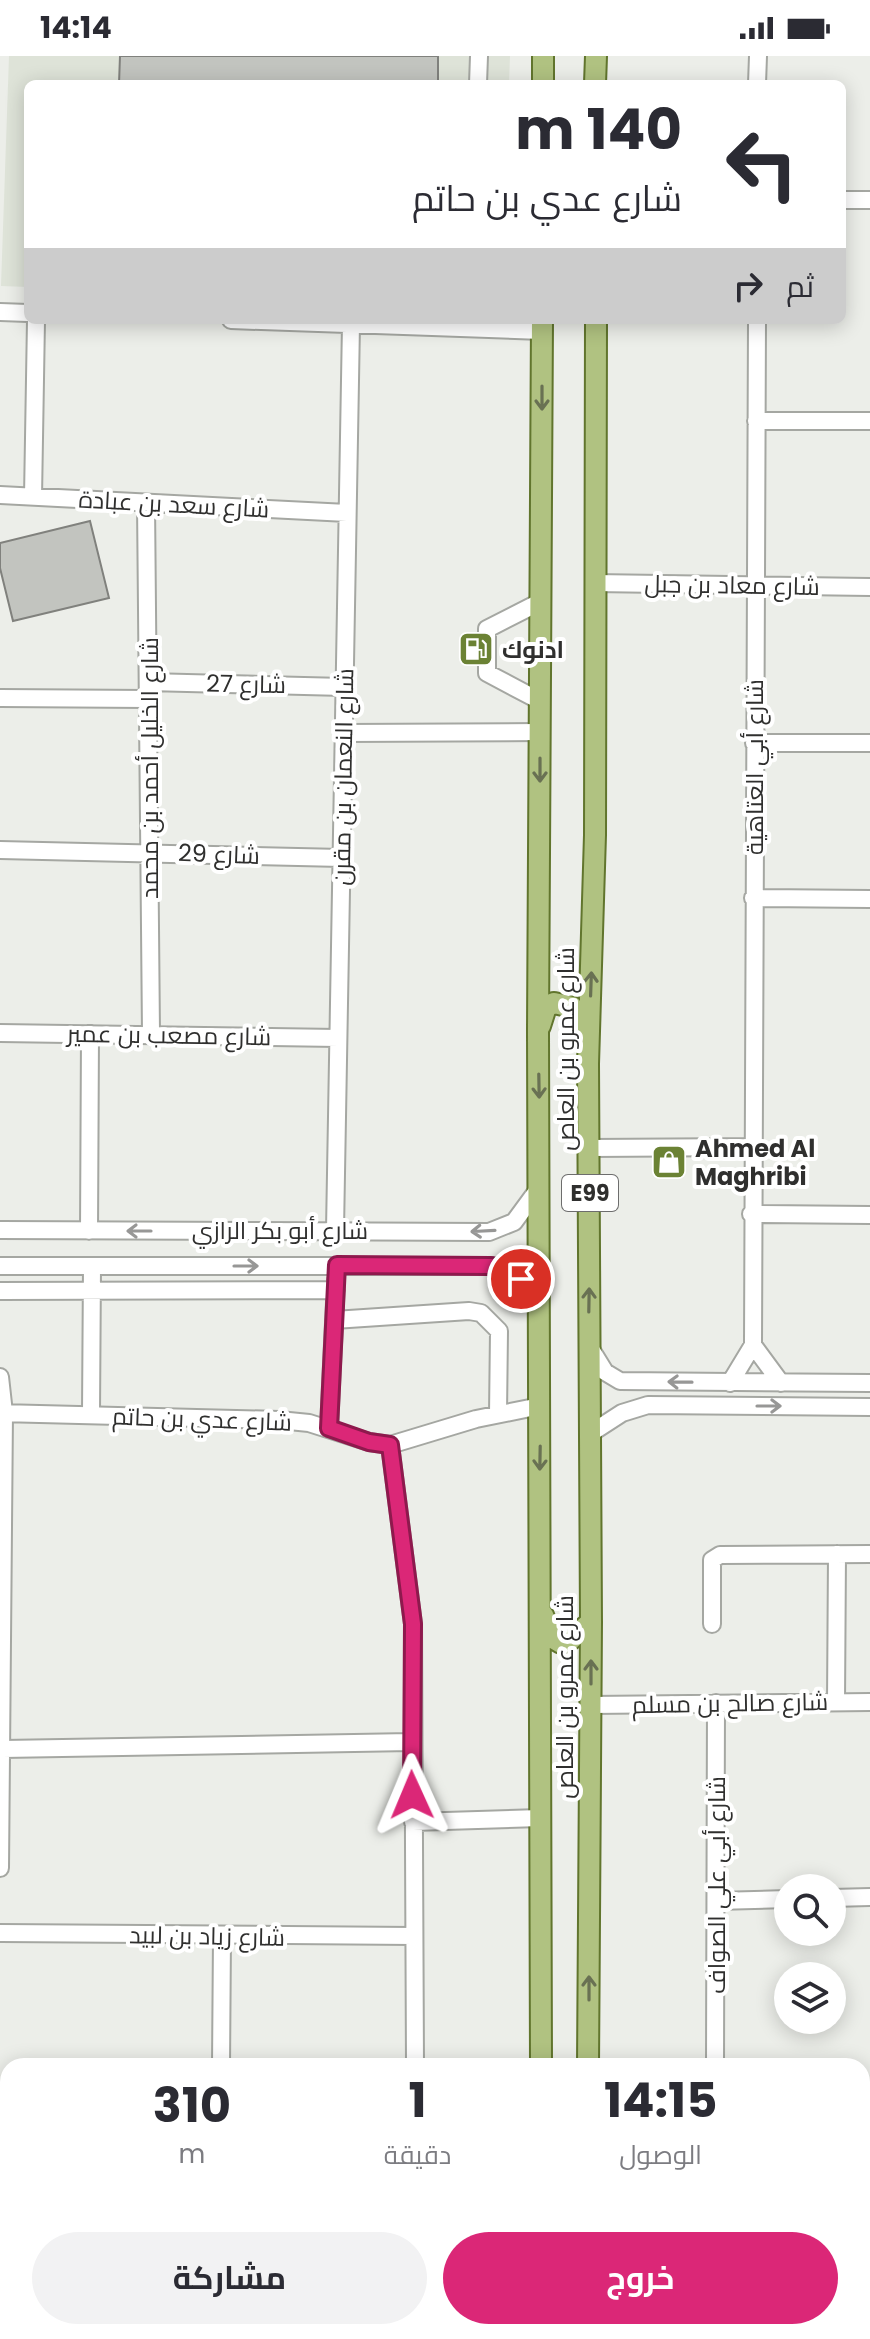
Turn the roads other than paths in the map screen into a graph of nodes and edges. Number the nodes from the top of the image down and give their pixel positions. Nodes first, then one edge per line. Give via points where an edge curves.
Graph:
1 (479, 56) edge
2 (543, 56) edge
3 (596, 56) edge
4 (758, 56) edge
5 (478, 80) edge
6 (543, 80) edge
7 (595, 80) edge
8 (757, 80) edge
9 (846, 200) edge
10 (870, 200) edge
11 (0, 312) edge
12 (24, 313) edge
13 (36, 324) edge
14 (351, 324) joint
15 (473, 324) edge
16 (596, 324) edge
17 (757, 324) edge
18 (542, 325) edge
19 (756, 421) junction
20 (870, 421) edge
21 (0, 495) edge
22 (33, 497) junction
23 (146, 503) junction
24 (347, 513) junction
25 (594, 583) junction
26 (755, 587) junction
27 (870, 587) edge
28 (540, 602) junction
29 (344, 687) junction
30 (148, 690) junction
31 (0, 698) edge
32 (540, 701) junction
33 (540, 732) junction
34 (344, 733) junction
35 (754, 743) junction
36 (870, 743) edge
37 (0, 850) edge
38 (149, 852) junction
39 (342, 858) junction
40 (753, 898) junction
41 (870, 899) edge
42 (538, 1031) junction
43 (0, 1033) edge
44 (151, 1033) junction
45 (90, 1034) junction
46 (338, 1038) junction
47 (588, 1064) junction
48 (752, 1147) junction
49 (590, 1148) junction
50 (540, 1186) junction
51 (751, 1214) junction
52 (870, 1215) edge
53 (0, 1230) edge
54 (335, 1230) junction
55 (89, 1231) junction
56 (337, 1265) junction
57 (0, 1266) edge
58 (92, 1266) junction
59 (336, 1290) junction
60 (0, 1291) edge
61 (92, 1291) junction
62 (540, 1301) junction
63 (334, 1320) junction
64 (589, 1345) junction
65 (753, 1345) junction
66 (0, 1377) edge
67 (730, 1383) junction
68 (781, 1383) junction
69 (870, 1383) edge
70 (540, 1406) junction
71 (870, 1407) edge
72 (2, 1413) edge
73 (91, 1414) junction
74 (498, 1414) junction
75 (329, 1428) junction
76 (588, 1435) junction
77 (390, 1445) junction
78 (837, 1554) junction
79 (870, 1554) edge
80 (538, 1604) junction
81 (2, 1606) edge
82 (591, 1622) junction
83 (712, 1624) dead end
84 (836, 1702) junction
85 (870, 1702) edge
86 (716, 1703) junction
87 (591, 1705) junction
88 (411, 1742) junction
89 (3, 1749) junction
90 (540, 1818) junction
91 (413, 1822) junction
92 (0, 1868) edge
93 (870, 1897) edge
94 (846, 1898) edge
95 (774, 1899) edge
96 (716, 1901) junction
97 (0, 1933) edge
98 (414, 1936) junction
99 (222, 1937) junction
100 (221, 2058) edge
101 (415, 2058) edge
102 (541, 2058) edge
103 (588, 2058) edge
104 (715, 2058) edge

1 - 5 street
2 - 6 main road
3 - 7 main road
4 - 8 street
9 - 10 street
11 - 12 street
13 - 22 street
14 - 15 street
14 - 24 street, شارع النعمان بن مقرن
15 - 18 street
16 - 25 main road, شارع عمرو بن العاص / E99
17 - 19 street, شارع أبي العتاهية
18 -> 28 main road, شارع عمرو بن العاص / E99
19 - 20 street
19 - 26 street, شارع أبي العتاهية
21 - 22 street, شارع سعد بن عبادة
22 - 23 street, شارع سعد بن عبادة
23 - 24 street, شارع سعد بن عبادة
23 - 30 street, شارع الخليل أحمد بن محمد
24 - 29 street, شارع النعمان بن مقرن
25 - 26 street, شارع معاد بن جبل
47 -> 25 main road, شارع عمرو بن العاص / E99 via 595,835
26 - 27 street, شارع معاد بن جبل
26 - 35 street, شارع أبي العتاهية
28 - 32 main road, شارع عمرو بن العاص / E99
28 - 32 street via 487,629 487,673
29 - 30 street, شارع 27
29 - 34 street, شارع النعمان بن مقرن
30 - 31 street, شارع 27
30 - 38 street, شارع الخليل أحمد بن محمد
32 - 33 main road, شارع عمرو بن العاص / E99
33 - 34 street
33 -> 42 main road, شارع عمرو بن العاص / E99
34 - 39 street, شارع النعمان بن مقرن
35 - 36 street
35 - 40 street, شارع أبي العتاهية
37 - 38 street, شارع 29
38 - 39 street, شارع 29
38 - 44 street, شارع الخليل أحمد بن محمد
39 - 46 street, شارع النعمان بن مقرن
40 - 41 street
40 - 48 street, شارع أبي العتاهية
42 - 47 main road via 546,1007 572,1007
42 -> 50 main road, شارع عمرو بن العاص / E99
43 - 45 street, شارع مصعب بن عمير
44 - 45 street, شارع مصعب بن عمير
44 - 46 street, شارع مصعب بن عمير
45 - 55 street
46 - 54 street, شارع النعمان بن مقرن
47 - 49 main road, شارع عمرو بن العاص / E99
48 - 49 street
48 - 51 street, شارع أبي العتاهية
64 -> 49 main road, شارع عمرو بن العاص / E99
50 -> 54 street, شارع أبو بكر الرازي via 514,1222 489,1232
50 - 62 main road, شارع عمرو بن العاص / E99
51 - 52 street
51 - 65 street, شارع أبي العتاهية
53 - 55 street, شارع أبو بكر الرازي
54 -> 55 street, شارع أبو بكر الرازي
58 -> 56 street, شارع أبو بكر الرازي
56 - 59 street
56 - 62 street, شارع أبو بكر الرازي via 491,1266 513,1272
57 - 58 street, شارع أبو بكر الرازي
58 - 61 street
59 - 61 street
59 - 63 street
60 - 61 street
61 - 73 street
62 - 70 main road, شارع عمرو بن العاص / E99
63 - 74 street via 481,1313 499,1331
63 - 75 street
67 -> 64 street via 620,1381 605,1372
64 - 76 main road, شارع عمرو بن العاص / E99
65 - 67 street
65 - 68 street
66 - 72 street
67 - 68 street
68 - 69 street
70 - 74 street, شارع عدي بن حاتم
70 -> 80 main road, شارع عمرو بن العاص / E99
76 -> 71 street via 633,1407 648,1405
72 - 73 street, شارع عدي بن حاتم
72 - 81 street
73 - 75 street, شارع عدي بن حاتم via 279,1420
74 - 77 street, شارع عدي بن حاتم
75 - 77 street, شارع عدي بن حاتم
76 - 82 main road, شارع عمرو بن العاص / E99
77 - 88 street via 413,1624
78 - 79 street
78 - 83 street via 720,1555 712,1560
78 - 84 street
80 - 82 main road via 551,1637 561,1643
80 - 90 main road, شارع عمرو بن العاص / E99
81 - 89 street
87 -> 82 main road, شارع عمرو بن العاص / E99
84 - 85 street, شارع صالح بن مسلم
84 - 86 street, شارع صالح بن مسلم
86 - 87 street, شارع صالح بن مسلم
86 - 96 street, شارع أبي علي الصواف
103 -> 87 main road, شارع عمرو بن العاص / E99
88 - 89 street
88 - 91 street
89 - 92 street
90 - 91 street
90 - 102 main road, شارع عمرو بن العاص / E99
91 - 98 street
93 - 94 street
95 - 96 street
96 - 104 street, شارع أبي علي الصواف
97 - 99 street, شارع زياد بن لبيد
98 - 99 street, شارع زياد بن لبيد
98 - 101 street
99 - 100 street

